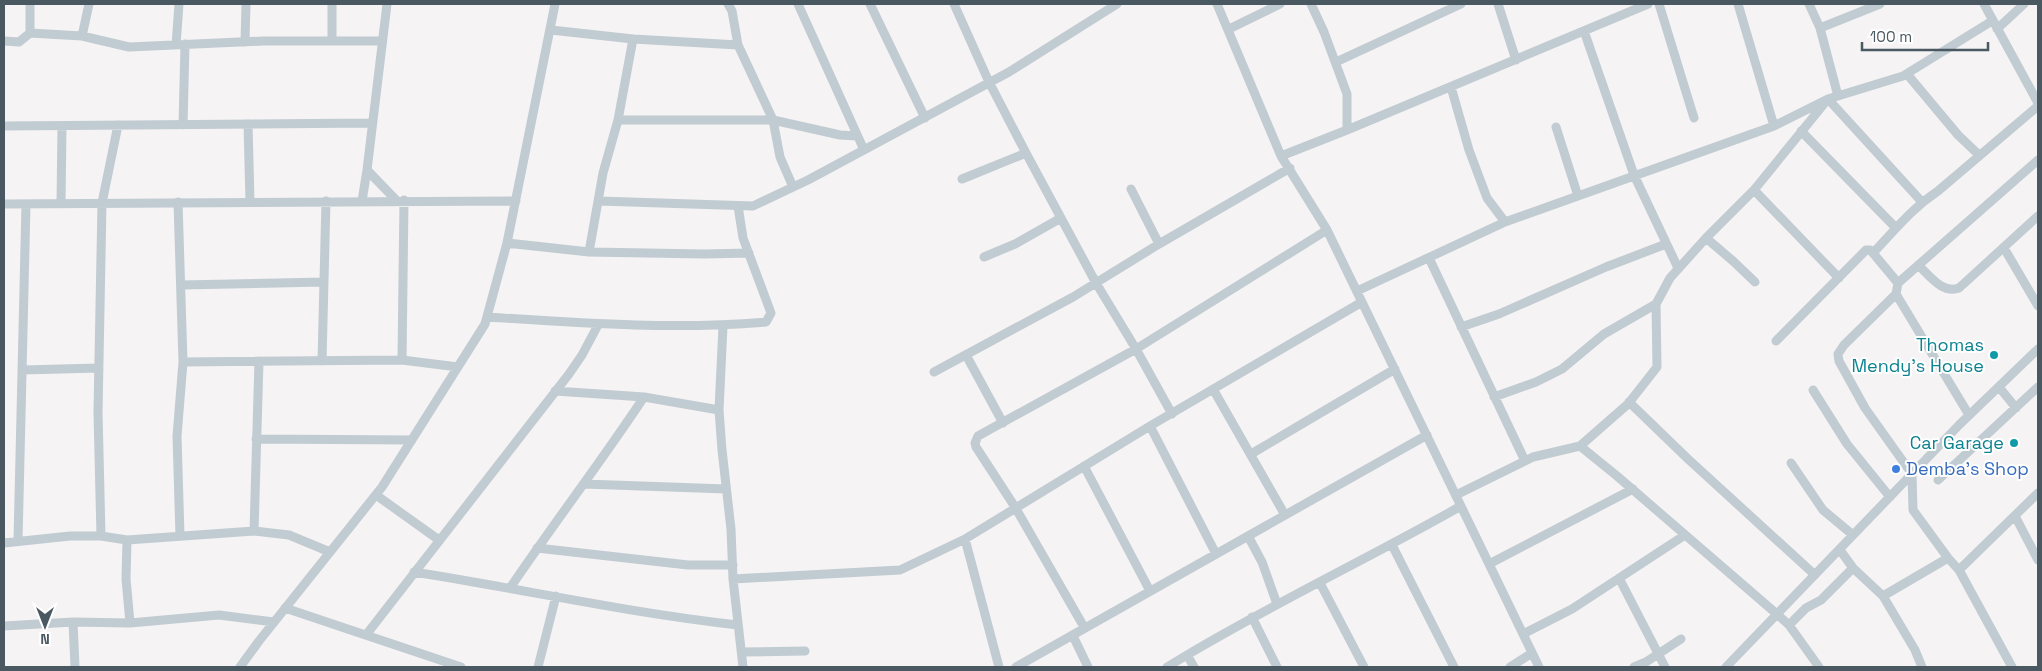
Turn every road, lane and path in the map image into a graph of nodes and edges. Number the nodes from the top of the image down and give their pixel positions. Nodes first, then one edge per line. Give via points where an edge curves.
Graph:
1 (30, 4) edge
2 (89, 4) edge
3 (179, 4) edge
4 (246, 4) edge
5 (332, 4) edge
6 (387, 4) edge
7 (555, 4) edge
8 (728, 4) edge
9 (798, 4) edge
10 (870, 4) edge
11 (954, 4) edge
12 (1117, 4) edge
13 (1217, 4) edge
14 (1280, 4) edge
15 (1311, 4) edge
16 (1461, 4) edge
17 (1498, 4) edge
18 (1648, 4) edge
19 (1659, 4) edge
20 (1738, 4) edge
21 (1809, 4) edge
22 (1880, 4) edge
23 (1984, 4) edge
24 (2024, 4) edge
25 (1994, 25) junction
26 (1820, 28) junction
27 (1229, 29) junction
28 (551, 30) junction
29 (1584, 31) junction
30 (30, 33) junction
31 (82, 36) junction
32 (632, 39) junction
33 (4, 41) edge
34 (332, 41) junction
35 (382, 41) junction
36 (245, 42) junction
37 (180, 44) junction
38 (738, 44) junction
39 (1516, 60) junction
40 (1336, 62) junction
41 (1907, 74) junction
42 (989, 82) junction
43 (1451, 87) junction
44 (1838, 96) junction
45 (1828, 99) junction
46 (2038, 104) edge
47 (924, 118) junction
48 (1694, 118) dead end
49 (618, 120) junction
50 (773, 120) junction
51 (372, 123) junction
52 (248, 124) junction
53 (183, 125) junction
54 (4, 126) edge
55 (62, 126) junction
56 (118, 126) junction
57 (1774, 126) junction
58 (1556, 127) dead end
59 (1348, 130) junction
60 (1801, 131) junction
61 (857, 136) junction
62 (864, 150) junction
63 (1026, 153) junction
64 (1282, 156) junction
65 (1979, 156) junction
66 (2038, 160) edge
67 (1290, 168) junction
68 (367, 170) junction
69 (1634, 175) junction
70 (962, 179) dead end
71 (793, 186) junction
72 (1131, 190) dead end
73 (1754, 190) junction
74 (1578, 196) junction
75 (400, 200) junction
76 (326, 201) junction
77 (362, 201) junction
78 (516, 201) junction
79 (598, 201) junction
80 (178, 202) junction
81 (250, 202) junction
82 (1922, 202) junction
83 (61, 203) junction
84 (102, 203) junction
85 (4, 204) edge
86 (26, 204) junction
87 (738, 206) junction
88 (2038, 216) edge
89 (1061, 218) junction
90 (1505, 222) junction
91 (1895, 227) junction
92 (1327, 230) junction
93 (1706, 238) junction
94 (507, 243) junction
95 (1159, 244) junction
96 (1666, 244) junction
97 (2004, 248) junction
98 (589, 252) junction
99 (749, 253) junction
100 (1873, 253) junction
101 (984, 257) dead end
102 (1429, 258) junction
103 (1918, 265) junction
104 (1678, 268) junction
105 (1839, 278) junction
106 (324, 282) junction
107 (1755, 282) dead end
108 (1096, 283) junction
109 (1898, 283) junction
110 (181, 285) junction
111 (1357, 291) junction
112 (1896, 294) junction
113 (1362, 302) junction
114 (1656, 304) junction
115 (2038, 306) edge
116 (487, 318) junction
117 (598, 325) junction
118 (723, 326) junction
119 (1461, 327) junction
120 (1776, 341) dead end
121 (1136, 349) junction
122 (2038, 349) edge
123 (966, 355) junction
124 (402, 360) junction
125 (258, 361) junction
126 (322, 361) junction
127 (183, 362) junction
128 (458, 367) junction
129 (99, 368) junction
130 (1394, 369) junction
131 (22, 370) junction
132 (934, 372) dead end
133 (1999, 387) junction
134 (2038, 387) edge
135 (1213, 390) junction
136 (1813, 390) dead end
137 (555, 391) junction
138 (644, 397) junction
139 (1494, 397) junction
140 (1629, 402) junction
141 (2016, 408) junction
142 (719, 410) junction
143 (1172, 414) junction
144 (1969, 415) junction
145 (1002, 423) junction
146 (1150, 426) junction
147 (1427, 435) junction
148 (256, 439) junction
149 (412, 440) junction
150 (1580, 446) junction
151 (1250, 454) junction
152 (1525, 461) junction
153 (1791, 463) dead end
154 (1084, 466) junction
155 (1912, 474) junction
156 (1938, 480) dead end
157 (584, 484) junction
158 (726, 489) junction
159 (1633, 489) junction
160 (376, 494) junction
161 (2038, 494) edge
162 (1456, 495) junction
163 (1890, 497) junction
164 (1461, 506) junction
165 (1015, 507) junction
166 (1285, 515) junction
167 (2015, 516) junction
168 (254, 531) junction
169 (1853, 535) junction
170 (101, 536) junction
171 (180, 536) junction
172 (1248, 536) junction
173 (1686, 536) junction
174 (965, 539) junction
175 (127, 540) junction
176 (439, 540) junction
177 (18, 541) junction
178 (4, 543) edge
179 (1392, 545) junction
180 (537, 548) junction
181 (1840, 550) junction
182 (330, 552) junction
183 (1216, 554) junction
184 (1948, 558) junction
185 (2038, 560) edge
186 (1489, 564) junction
187 (733, 565) junction
188 (1852, 568) junction
189 (1958, 570) junction
190 (414, 572) junction
191 (1815, 575) junction
192 (1619, 578) junction
193 (733, 579) junction
194 (1320, 583) junction
195 (510, 588) junction
196 (1150, 591) junction
197 (556, 596) junction
198 (1883, 596) junction
199 (1277, 604) junction
200 (285, 608) junction
201 (1778, 615) junction
202 (1252, 617) junction
203 (73, 622) junction
204 (274, 622) junction
205 (130, 623) junction
206 (738, 625) junction
207 (1789, 625) junction
208 (4, 626) edge
209 (1084, 628) junction
210 (1523, 634) junction
211 (366, 635) junction
212 (1073, 636) junction
213 (1681, 639) dead end
214 (805, 651) dead end
215 (742, 652) junction
216 (1532, 653) junction
217 (1658, 654) junction
218 (1188, 656) junction
219 (75, 667) edge
220 (240, 667) edge
221 (461, 667) edge
222 (538, 667) edge
223 (743, 667) edge
224 (999, 667) edge
225 (1016, 667) edge
226 (1088, 667) edge
227 (1167, 667) edge
228 (1194, 667) edge
229 (1277, 667) edge
230 (1364, 667) edge
231 (1454, 667) edge
232 (1510, 667) edge
233 (1539, 667) edge
234 (1634, 667) edge
235 (1665, 667) edge
236 (1726, 667) edge
237 (1819, 667) edge
238 (1922, 667) edge
239 (2012, 667) edge

1 - 30 street
2 - 31 street
3 - 37 street
4 - 36 street
5 - 34 street
6 - 35 street
7 - 28 street
8 - 38 street
9 - 61 street
10 - 47 street
11 - 42 street
12 - 42 street via 1029,61
13 - 27 street
14 - 27 street
15 - 40 street
16 - 40 street
17 - 39 street
18 - 29 street
19 - 48 street
20 - 57 street
21 - 26 street
22 - 26 street
23 - 25 street
24 - 25 street
25 - 41 street
25 - 46 street
26 - 44 street
27 - 64 street
28 - 32 street
28 - 78 street
29 - 39 street
29 - 69 street
30 - 31 street
30 - 33 street via 19,42
31 - 37 street via 129,47
32 - 38 street
32 - 49 street
34 - 35 street
34 - 36 street
35 - 51 street
36 - 37 street
37 - 53 street
38 - 50 street
39 - 43 street
40 - 59 street via 1347,94
41 - 44 street
41 - 65 street
42 - 47 street
42 - 63 street
43 - 59 street
43 - 90 street via 1487,198
44 - 45 street
45 - 57 street
45 - 60 street
45 - 82 street
46 - 65 street
47 - 62 street
49 - 50 street
49 - 79 street
50 - 61 street
50 - 71 street via 780,156
51 - 52 street
51 - 68 street
52 - 53 street
52 - 81 street
53 - 56 street
54 - 55 street
55 - 56 street
55 - 83 street
56 - 84 street
57 - 69 street
58 - 74 street
59 - 64 street
60 - 73 street
60 - 91 street
61 - 62 street
62 - 71 street
63 - 70 street
63 - 89 street
64 - 67 street
65 - 82 street
66 - 103 street
67 - 92 street
67 - 95 street
68 - 75 street
68 - 77 street
69 - 74 street
69 - 96 street
71 - 87 street via 753,206
72 - 95 street
73 - 93 street
73 - 105 street
74 - 90 street
75 - 77 street
75 - 78 street
75 - 124 street
76 - 77 street
76 - 81 street
76 - 106 street
78 - 94 street
79 - 87 street
79 - 98 street
80 - 81 street
80 - 84 street
80 - 110 street
82 - 91 street
83 - 84 street
83 - 86 street
84 - 129 street
85 - 86 street
86 - 131 street
87 - 99 street
88 - 97 street
89 - 101 street
89 - 108 street
90 - 102 street
91 - 100 street
92 - 111 street
92 - 121 street
93 - 104 street
93 - 107 street
94 - 98 street
94 - 116 street
95 - 108 street
96 - 104 street
96 - 119 street
97 - 103 street via 1952,290 1945,290
97 - 115 street
98 - 99 street
99 - 118 street via 771,313 766,322
100 - 105 street via 1866,250
100 - 109 street
102 - 111 street
102 - 119 street
103 - 109 street
104 - 114 street
105 - 120 street
106 - 110 street
106 - 126 street
108 - 121 street
108 - 123 street
109 - 112 street
110 - 127 street
111 - 113 street
112 - 144 street
112 - 155 street via 1838,354 1865,408
113 - 130 street
113 - 135 street
114 - 139 street via 1604,334 1562,369
114 - 140 street via 1656,367
116 - 117 street
116 - 128 street
117 - 118 street
117 - 137 street via 582,355
118 - 142 street
119 - 139 street
121 - 143 street
121 - 145 street
122 - 133 street
123 - 132 street
123 - 145 street
124 - 126 street
124 - 128 street
125 - 126 street
125 - 127 street
125 - 148 street
127 - 171 street via 177,436
128 - 149 street
129 - 131 street
129 - 170 street
130 - 147 street
130 - 151 street
131 - 177 street
133 - 141 street
133 - 144 street
134 - 141 street
135 - 143 street
135 - 151 street
136 - 163 street via 1847,444
137 - 138 street
137 - 176 street
138 - 142 street
138 - 157 street
139 - 152 street
140 - 150 street
140 - 191 street
141 - 156 street
142 - 158 street
143 - 146 street
144 - 155 street
145 - 165 street via 978,436 975,443
146 - 154 street
146 - 183 street
147 - 162 street
147 - 166 street
148 - 149 street
148 - 168 street
149 - 160 street
150 - 152 street
150 - 159 street
151 - 166 street
152 - 162 street
153 - 169 street via 1823,510
154 - 165 street
154 - 196 street
155 - 163 street
155 - 184 street via 1913,510
157 - 158 street
157 - 180 street
158 - 187 street
159 - 173 street
159 - 186 street
160 - 176 street
160 - 182 street
161 - 167 street
162 - 164 street
163 - 169 street
164 - 179 street
164 - 186 street
165 - 174 street
165 - 209 street
166 - 172 street
167 - 185 street
167 - 189 street
168 - 171 street
168 - 182 street via 289,535
169 - 181 street
170 - 175 street
170 - 177 street
171 - 175 street
172 - 183 street
172 - 199 street via 1262,562
173 - 192 street
173 - 201 street
174 - 193 street via 900,570
174 - 224 street
175 - 205 street
176 - 190 street
177 - 178 street
179 - 194 street
179 - 231 street
180 - 187 street via 688,565
180 - 195 street
181 - 188 street
181 - 191 street
182 - 200 street
183 - 196 street
184 - 189 street
184 - 198 street
186 - 210 street
187 - 193 street
188 - 198 street
188 - 207 street via 1821,600 1806,608
189 - 239 street
190 - 195 street
190 - 211 street
191 - 201 street
192 - 210 street via 1572,609
192 - 217 street
193 - 206 street
194 - 199 street
194 - 230 street
195 - 197 street
196 - 209 street
197 - 206 street via 676,618
197 - 222 street
198 - 238 street
199 - 202 street
200 - 204 street
200 - 211 street
201 - 207 street
201 - 236 street
202 - 218 street
202 - 229 street
203 - 205 street
203 - 208 street
203 - 219 street
204 - 205 street via 219,616
204 - 220 street
206 - 215 street
207 - 237 street
209 - 212 street
210 - 216 street
211 - 221 street
212 - 225 street
212 - 226 street
213 - 217 street
214 - 215 street
215 - 223 street
216 - 232 street
216 - 233 street
217 - 234 street
217 - 235 street
218 - 227 street
218 - 228 street

